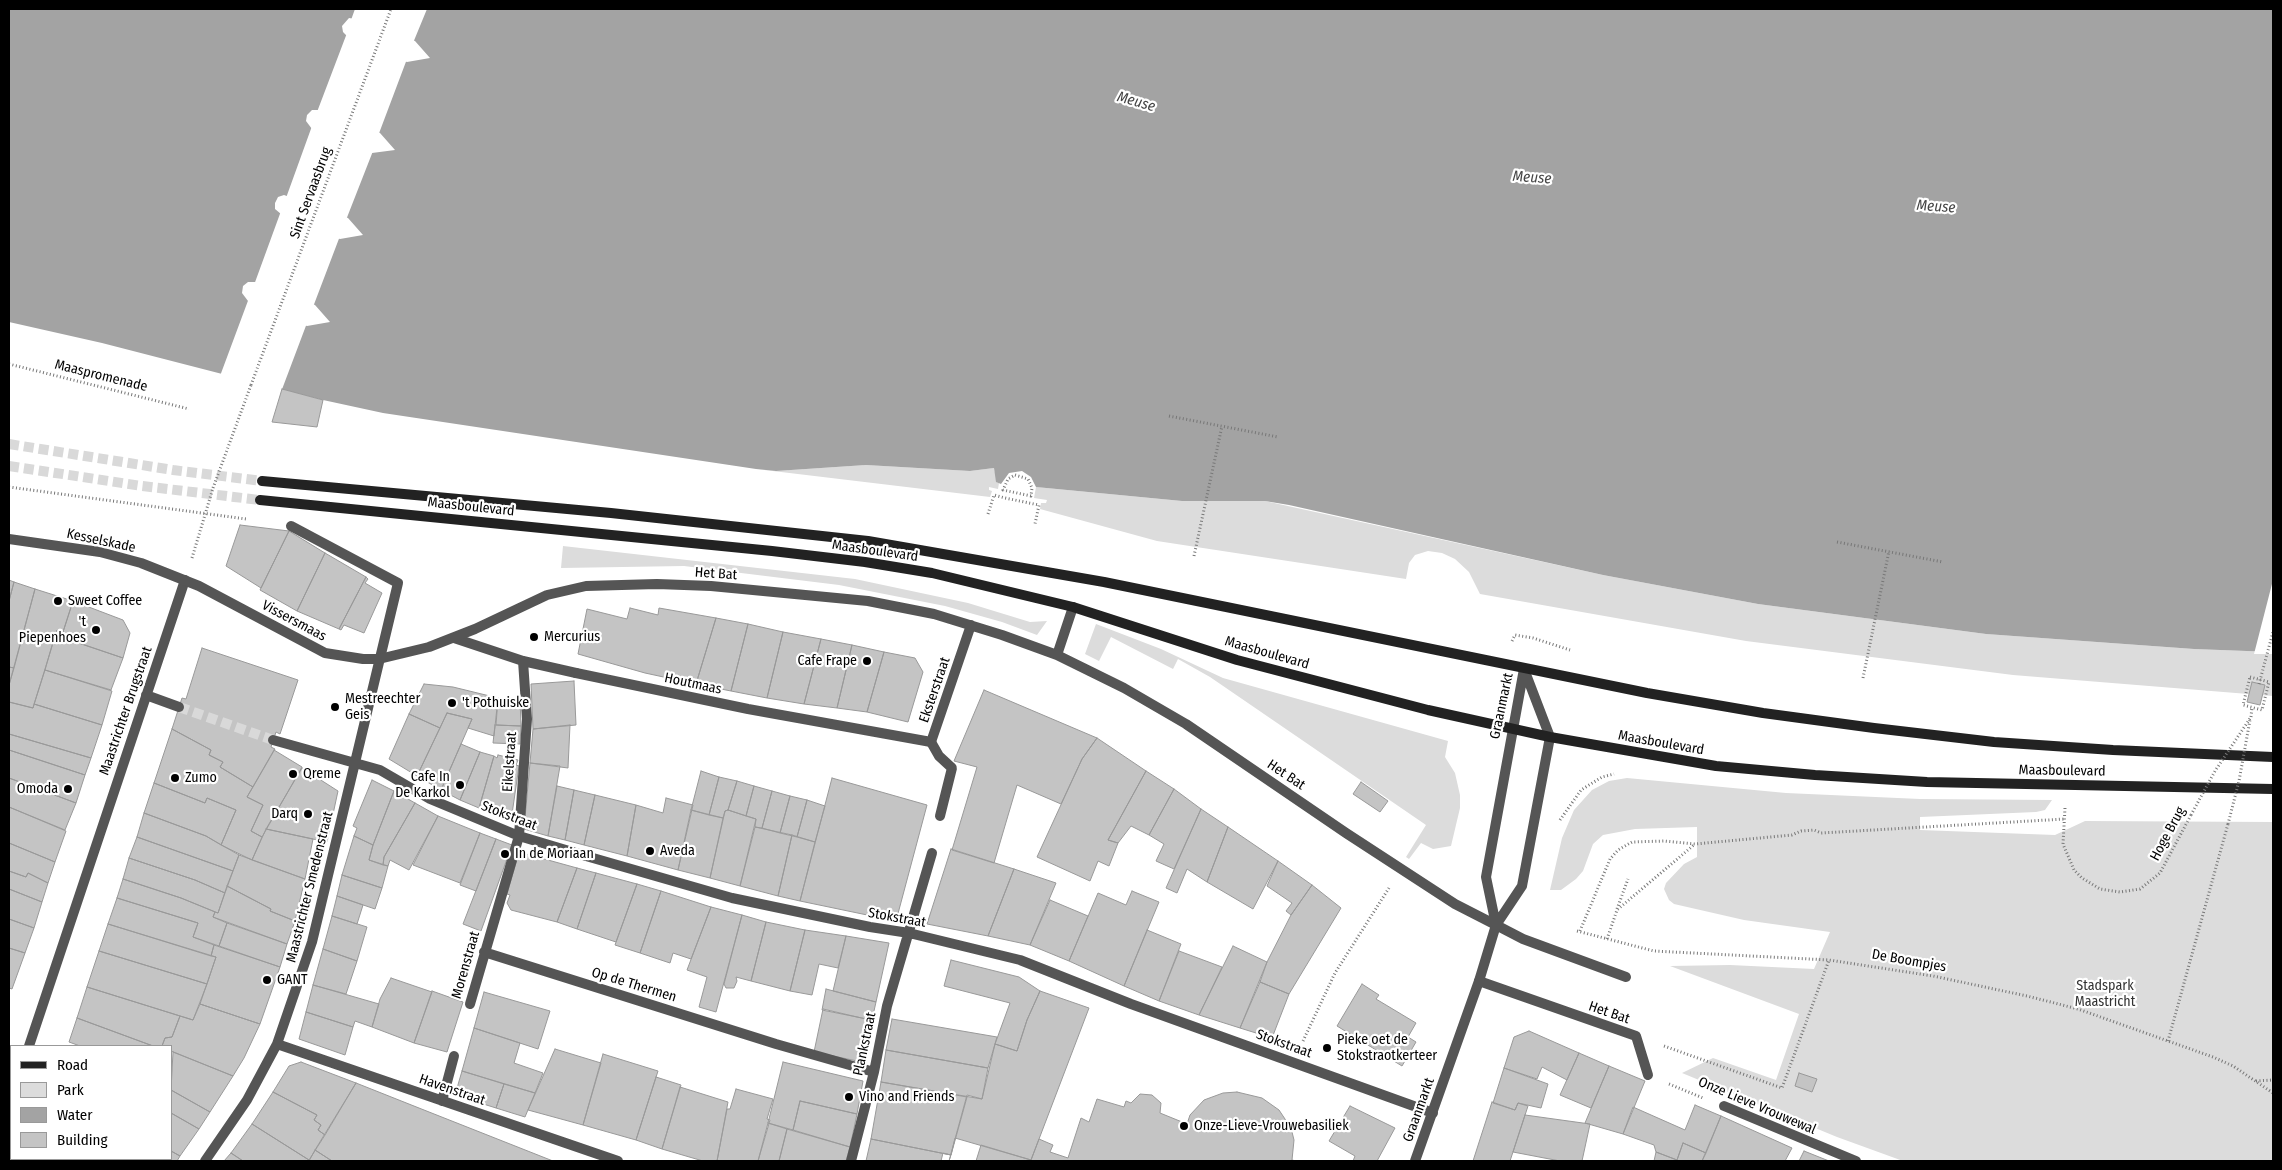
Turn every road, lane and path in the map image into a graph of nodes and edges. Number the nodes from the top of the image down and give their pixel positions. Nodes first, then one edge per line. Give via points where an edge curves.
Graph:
1 (391, 9) edge
2 (9, 364) edge
3 (189, 409) dead end
4 (1169, 416) dead end
5 (1222, 426) junction
6 (1278, 437) dead end
7 (262, 481) tunnel mouth
8 (9, 487) edge
9 (1016, 493) junction
10 (260, 500) tunnel mouth
11 (1014, 500) junction
12 (206, 513) junction
13 (988, 514) dead end
14 (1035, 524) dead end
15 (291, 526) dead end
16 (9, 539) edge
17 (1837, 542) dead end
18 (1888, 552) junction
19 (1194, 556) dead end
20 (1943, 562) dead end
21 (185, 580) junction
22 (1073, 607) junction
23 (971, 625) junction
24 (2273, 632) edge
25 (454, 638) junction
26 (1570, 651) dead end
27 (1056, 655) junction
28 (379, 659) junction
29 (522, 661) junction
30 (1524, 669) junction
31 (1863, 678) dead end
32 (2260, 682) junction
33 (146, 695) junction
34 (179, 707) tunnel mouth
35 (2252, 707) junction
36 (2251, 717) junction
37 (1511, 729) junction
38 (1550, 737) junction
39 (273, 740) tunnel mouth
40 (931, 742) junction
41 (2273, 757) edge
42 (355, 762) junction
43 (1620, 772) dead end
44 (2273, 789) edge
45 (2066, 799) dead end
46 (940, 816) dead end
47 (2065, 819) junction
48 (1558, 825) dead end
49 (519, 836) junction
50 (1695, 844) junction
51 (932, 853) dead end
52 (1402, 868) junction
53 (1628, 879) dead end
54 (1617, 910) junction
55 (1496, 925) junction
56 (1570, 929) dead end
57 (1579, 932) junction
58 (909, 933) junction
59 (1607, 939) junction
60 (484, 952) junction
61 (1829, 960) junction
62 (1626, 977) dead end
63 (1479, 981) junction
64 (470, 1004) dead end
65 (1636, 1036) junction
66 (2168, 1041) junction
67 (1303, 1042) dead end
68 (277, 1044) junction
69 (28, 1045) edge
70 (454, 1056) dead end
71 (874, 1072) junction
72 (1648, 1075) joint
73 (2273, 1080) edge
74 (2256, 1081) junction
75 (2273, 1093) edge
76 (442, 1101) junction
77 (1724, 1106) joint
78 (1433, 1113) junction
79 (205, 1161) edge
80 (618, 1161) edge
81 (851, 1161) edge
82 (1415, 1161) edge
83 (1856, 1161) edge

1 - 12 path, Sint Servaasbrug, bridge
2 - 3 path, Maaspromenade
4 - 5 path
5 - 6 path
5 - 19 path
7 - 30 main road, Maasboulevard via 611,513 868,541 1104,582
8 - 12 path
9 - 9 path via 1003,490 1005,483 1015,475 1024,476 1031,483 1032,496
9 - 11 path
10 - 22 main road, Maasboulevard via 865,562 994,586
11 - 13 path via 994,495
11 - 14 path via 1039,505
12 - 21 path
15 - 28 street via 398,583
16 - 21 street, Kesselskade via 100,552
17 - 18 path
18 - 20 path
18 - 31 path
21 - 28 street, Vissersmaas via 324,653
21 - 33 street, Maastrichter Brugstraat
22 - 27 street
22 - 37 main road, Maasboulevard via 1237,660
23 - 25 street, Het Bat via 868,601 711,586 620,584 586,586 547,595
23 - 27 street, Het Bat
23 - 40 street, Eksterstraat
24 - 32 path
25 - 28 street, Het Bat
25 - 29 street, Houtmaas
26 - 30 path via 1542,640 1515,635 1510,648 1512,656
27 - 52 street, Het Bat via 1124,688 1186,724
28 - 42 street, Maastrichter Smedenstraat
29 - 40 street, Houtmaas via 748,709
29 - 49 street, Eikelstraat via 527,720
30 - 37 street, Graanmarkt
30 - 38 street, Graanmarkt
30 - 41 main road, Maasboulevard via 1763,713 1959,740
32 - 35 path via 2269,682 2262,710
32 - 35 path, Hoge Brug via 2250,677 2243,704
33 - 34 street
33 - 69 street, Maastrichter Brugstraat
35 - 36 path, Hoge Brug
36 - 47 path, Hoge Brug, bridge via 2215,771 2164,866 2140,889 2107,891 2078,874 2064,850
36 - 66 path, Hoge Brug, bridge via 2239,781
37 - 38 main road, Maasboulevard
37 - 55 street, Graanmarkt via 1486,877
38 - 44 main road, Maasboulevard via 1707,765 1815,775 1927,782
38 - 55 street, Graanmarkt via 1522,886
39 - 42 street, Stokstraat
40 - 46 street, Eksterstraat via 939,756 952,768
42 - 49 street, Stokstraat via 380,770 430,799
42 - 68 street, Maastrichter Smedenstraat via 312,942
43 - 48 path via 1602,777 1581,790
45 - 47 path, Hoge Brug
47 - 50 path via 1821,833 1814,830
49 - 58 street, Stokstraat via 732,898
49 - 60 street, Morenstraat
50 - 54 path
50 - 57 path via 1632,842 1618,850 1605,868
51 - 58 street
52 - 55 street, Het Bat via 1455,904
52 - 67 path via 1335,973
53 - 54 path
54 - 59 path
55 - 62 street, Het Bat via 1523,939
55 - 63 street, Graanmarkt
56 - 57 path, De Boompjes
57 - 59 path, De Boompjes
58 - 71 street, Plankstraat via 888,1006
58 - 78 street, Stokstraat via 1020,960 1131,1004
59 - 61 path, De Boompjes via 1671,953
60 - 64 street, Morenstraat
60 - 71 street, Op de Thermen
61 - 65 path via 1782,1088
61 - 66 path, De Boompjes via 1933,976 2027,996 2078,1009
63 - 65 street, Het Bat
63 - 78 street, Graanmarkt
65 - 72 street, Het Bat
66 - 74 path, De Boompjes via 2213,1057
68 - 76 street, Havenstraat
68 - 79 street, Maastrichter Smedenstraat via 247,1100
70 - 76 street
71 - 81 street, Plankstraat
72 - 77 path, Onze Lieve Vrouwewal
73 - 74 path
74 - 75 path, De Boompjes
76 - 80 street, Havenstraat
77 - 83 street, Onze Lieve Vrouwewal
78 - 82 street, Graanmarkt

